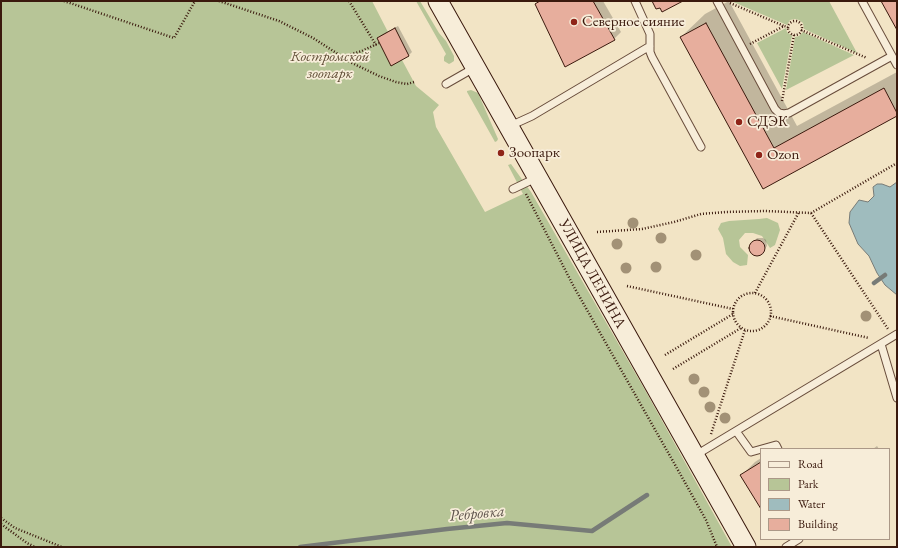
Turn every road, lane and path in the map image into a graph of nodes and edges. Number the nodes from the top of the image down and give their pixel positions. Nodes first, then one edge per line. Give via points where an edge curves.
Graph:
1 (64, 1) edge
2 (195, 1) edge
3 (219, 1) edge
4 (349, 1) edge
5 (438, 1) edge
6 (635, 1) edge
7 (717, 1) edge
8 (726, 1) edge
9 (862, 1) edge
10 (784, 26) junction
11 (788, 27) junction
12 (801, 30) junction
13 (794, 34) junction
14 (379, 43) dead end
15 (376, 45) junction
16 (650, 46) junction
17 (742, 48) junction
18 (893, 53) edge
19 (342, 57) junction
20 (879, 64) junction
21 (897, 65) edge
22 (476, 67) junction
23 (414, 82) dead end
24 (446, 84) dead end
25 (780, 113) junction
26 (510, 126) junction
27 (701, 147) dead end
28 (897, 163) edge
29 (538, 177) junction
30 (521, 185) junction
31 (513, 189) dead end
32 (799, 212) junction
33 (811, 212) junction
34 (597, 232) dead end
35 (627, 286) dead end
36 (755, 293) junction
37 (733, 309) junction
38 (733, 314) junction
39 (770, 316) junction
40 (741, 328) junction
41 (745, 330) junction
42 (895, 335) edge
43 (883, 343) junction
44 (664, 355) dead end
45 (672, 369) dead end
46 (897, 398) edge
47 (736, 431) junction
48 (710, 436) dead end
49 (765, 448) edge
50 (778, 448) edge
51 (760, 449) edge
52 (694, 456) junction
53 (1, 518) edge
54 (1, 524) edge
55 (797, 540) edge
56 (35, 547) edge
57 (62, 547) edge
58 (717, 547) edge
59 (746, 547) edge
60 (786, 547) edge

1 - 2 path via 174,38
3 - 19 path via 279,21
4 - 15 path
5 - 22 main road, УЛИЦА ЛЕНИНА
6 - 16 lane via 650,34
7 - 17 lane
8 - 10 path
9 - 18 lane
10 - 11 path
10 - 17 path
11 - 12 path via 795,21 801,24
11 - 13 path
12 - 13 path
12 - 20 path
13 - 25 path
14 - 15 path
15 - 19 path
16 - 26 lane via 532,116
16 - 27 lane via 652,57
17 - 25 lane via 775,109
18 - 20 lane
18 - 21 lane
19 - 23 path via 390,80 407,84
20 - 25 lane via 789,112
22 - 24 lane
22 - 26 main road, УЛИЦА ЛЕНИНА
26 - 29 main road, УЛИЦА ЛЕНИНА
28 - 33 path
29 - 30 lane
29 - 52 main road, УЛИЦА ЛЕНИНА
30 - 31 lane
30 - 58 path via 574,287 706,520
32 - 33 path
32 - 34 path via 701,214 642,229
32 - 36 path
33 - 42 path
35 - 37 path
36 - 37 path via 742,296
36 - 39 path via 770,306
37 - 38 path
38 - 40 path via 735,322
38 - 44 path
39 - 41 path via 761,329
39 - 43 path
40 - 41 path
40 - 45 path
41 - 48 path
42 - 43 lane
43 - 46 lane
43 - 47 lane
47 - 51 lane via 751,452
47 - 52 lane
49 - 50 lane via 776,445
52 - 59 main road, УЛИЦА ЛЕНИНА
53 - 57 path via 15,528
54 - 56 path
55 - 60 lane

